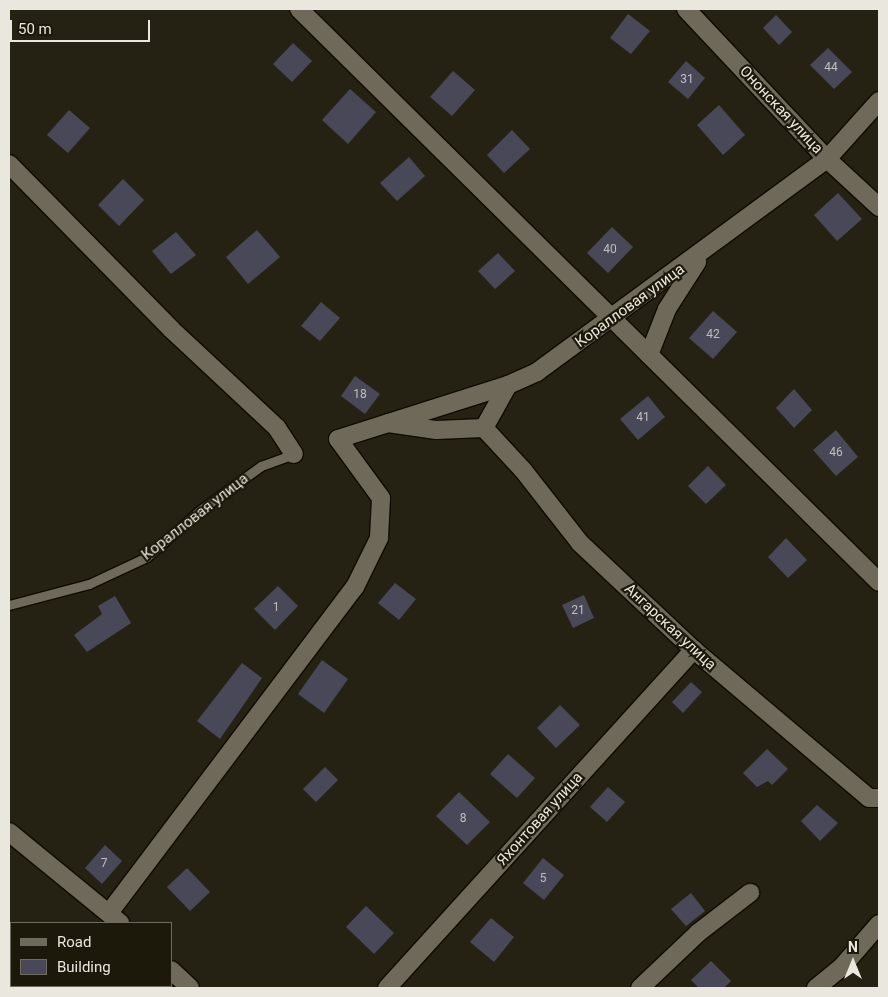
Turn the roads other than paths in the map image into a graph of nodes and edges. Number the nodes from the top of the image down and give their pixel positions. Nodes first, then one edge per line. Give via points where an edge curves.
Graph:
1 (299, 9) edge
2 (686, 9) edge
3 (879, 100) edge
4 (827, 158) junction
5 (9, 164) edge
6 (879, 207) edge
7 (702, 254) junction
8 (613, 319) junction
9 (649, 354) junction
10 (508, 386) junction
11 (388, 423) junction
12 (484, 428) junction
13 (294, 454) joint
14 (879, 582) edge
15 (9, 605) edge
16 (694, 650) junction
17 (879, 798) edge
18 (9, 832) edge
19 (750, 893) dead end
20 (115, 918) edge
21 (879, 924) edge
22 (172, 971) edge
23 (190, 988) edge
24 (387, 988) edge
25 (640, 988) edge
26 (816, 988) edge

1 - 8 street
2 - 4 street, Ононская улица
3 - 4 street, Коралловая улица
4 - 6 street, Ононская улица
4 - 7 street, Коралловая улица
5 - 13 street via 171,329 277,428
7 - 8 street, Коралловая улица
7 - 9 street via 666,309
8 - 9 street
8 - 10 street, Коралловая улица via 537,372
9 - 14 street
10 - 11 street, Коралловая улица
10 - 12 street
11 - 12 street via 436,430
11 - 20 street, Коралловая улица via 338,439 381,498 379,538 355,587
12 - 16 street, Ангарская улица via 523,470 580,543
13 - 15 lane, Коралловая улица via 261,466 199,511 147,557 89,584
16 - 17 street, Ангарская улица via 869,798
16 - 24 street, Яхонтовая улица
18 - 20 street
19 - 25 street via 698,933
21 - 26 street via 841,968
22 - 23 street

